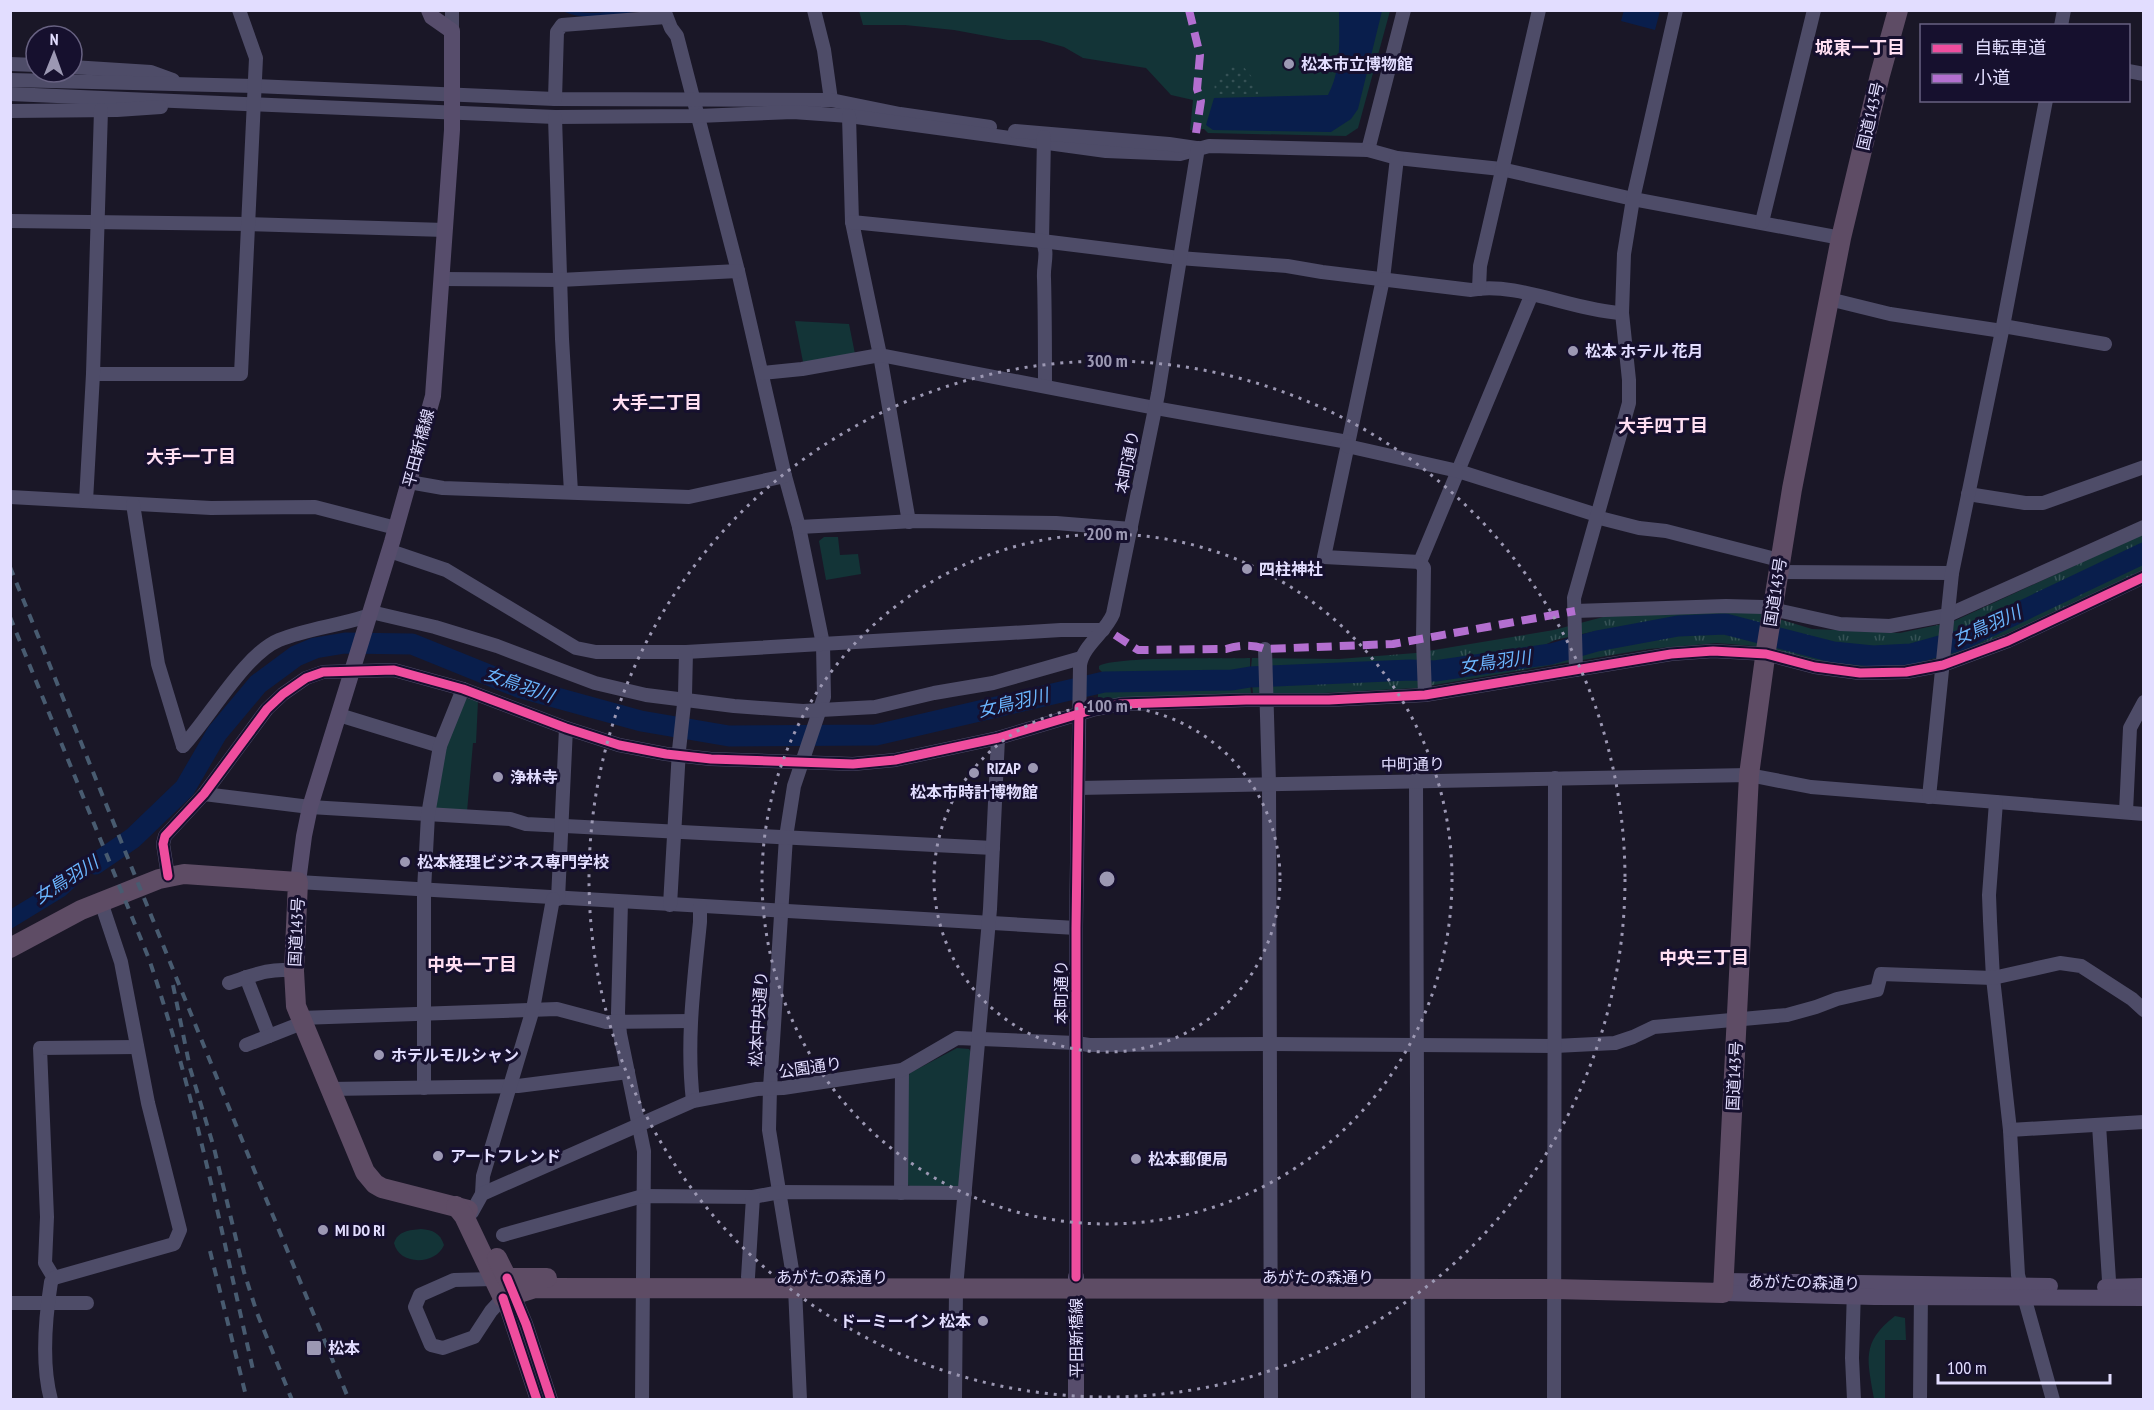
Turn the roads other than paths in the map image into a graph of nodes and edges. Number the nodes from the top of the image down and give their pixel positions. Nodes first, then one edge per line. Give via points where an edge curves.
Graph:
1 (239, 10) edge
2 (429, 10) edge
3 (452, 10) edge
4 (814, 10) edge
5 (1404, 10) edge
6 (1539, 10) edge
7 (1676, 10) edge
8 (1814, 10) edge
9 (1898, 10) edge
10 (665, 14) edge
11 (452, 31) junction
12 (84, 67) edge
13 (10, 80) edge
14 (185, 84) junction
15 (255, 86) junction
16 (10, 94) edge
17 (453, 96) junction
18 (555, 99) junction
19 (694, 99) junction
20 (831, 100) junction
21 (184, 101) junction
22 (2046, 102) edge
23 (254, 104) junction
24 (101, 110) junction
25 (10, 111) edge
26 (453, 114) junction
27 (698, 116) junction
28 (849, 116) junction
29 (555, 117) junction
30 (1044, 139) junction
31 (1198, 148) junction
32 (1368, 150) junction
33 (1397, 158) junction
34 (1501, 169) junction
35 (1634, 199) junction
36 (10, 220) edge
37 (98, 222) junction
38 (852, 222) junction
39 (1762, 222) junction
40 (248, 224) junction
41 (445, 230) junction
42 (1841, 238) junction
43 (1042, 241) junction
44 (1179, 258) junction
45 (738, 271) junction
46 (442, 279) junction
47 (1383, 279) junction
48 (560, 280) junction
49 (1479, 289) junction
50 (1532, 296) junction
51 (1829, 299) junction
52 (1622, 313) junction
53 (2002, 329) junction
54 (2105, 344) dead end
55 (880, 355) junction
56 (762, 373) junction
57 (93, 374) junction
58 (1045, 386) junction
59 (1155, 408) junction
60 (1347, 444) junction
61 (2144, 467) edge
62 (1458, 471) junction
63 (785, 476) junction
64 (409, 482) junction
65 (571, 492) junction
66 (1968, 494) junction
67 (10, 497) edge
68 (86, 501) junction
69 (133, 504) junction
70 (1596, 516) junction
71 (909, 522) junction
72 (799, 527) junction
73 (2144, 527) edge
74 (396, 528) junction
75 (1131, 529) junction
76 (390, 551) junction
77 (1420, 562) junction
78 (1778, 566) junction
79 (1952, 573) junction
80 (2144, 577) edge
81 (1771, 611) junction
82 (369, 617) junction
83 (1575, 617) junction
84 (1948, 617) junction
85 (1103, 630) junction
86 (823, 644) junction
87 (686, 652) junction
88 (1766, 652) junction
89 (1265, 653) dead end
90 (1081, 663) junction
91 (1944, 663) junction
92 (354, 666) junction
93 (1576, 666) junction
94 (463, 689) junction
95 (1425, 692) junction
96 (1266, 696) junction
97 (2144, 702) edge
98 (684, 703) junction
99 (1079, 711) junction
100 (820, 713) junction
101 (339, 715) junction
102 (566, 728) junction
103 (998, 738) junction
104 (440, 746) junction
105 (680, 750) junction
106 (803, 758) junction
107 (1749, 775) junction
108 (1556, 778) junction
109 (1416, 780) junction
110 (1269, 783) junction
111 (1078, 788) junction
112 (204, 794) junction
113 (1929, 797) junction
114 (1996, 802) junction
115 (310, 807) junction
116 (2126, 812) junction
117 (2144, 814) edge
118 (428, 815) junction
119 (561, 825) junction
120 (674, 832) junction
121 (786, 837) junction
122 (993, 848) junction
123 (168, 876) junction
124 (298, 882) junction
125 (424, 890) junction
126 (555, 899) junction
127 (101, 902) junction
128 (621, 903) junction
129 (670, 905) junction
130 (700, 907) junction
131 (783, 911) junction
132 (988, 923) junction
133 (1077, 928) junction
134 (10, 948) edge
135 (294, 971) junction
136 (246, 977) junction
137 (1993, 978) junction
138 (229, 983) dead end
139 (533, 1009) junction
140 (2144, 1010) edge
141 (423, 1013) junction
142 (1738, 1019) junction
143 (301, 1020) junction
144 (619, 1021) junction
145 (690, 1021) junction
146 (269, 1036) junction
147 (978, 1040) junction
148 (1076, 1043) junction
149 (1269, 1044) junction
150 (246, 1045) dead end
151 (1418, 1046) junction
152 (1556, 1046) junction
153 (137, 1047) junction
154 (902, 1070) junction
155 (628, 1072) junction
156 (510, 1086) junction
157 (424, 1088) junction
158 (329, 1089) junction
159 (770, 1089) junction
160 (693, 1101) junction
161 (2144, 1122) edge
162 (2099, 1125) junction
163 (640, 1126) junction
164 (2010, 1130) junction
165 (780, 1192) junction
166 (901, 1193) junction
167 (964, 1193) junction
168 (482, 1194) junction
169 (642, 1196) junction
170 (753, 1197) junction
171 (464, 1211) junction
172 (502, 1235) dead end
173 (748, 1277) junction
174 (54, 1278) junction
175 (957, 1282) junction
176 (642, 1283) junction
177 (794, 1283) junction
178 (1076, 1283) junction
179 (1271, 1283) junction
180 (1418, 1284) junction
181 (1554, 1284) junction
182 (2144, 1286) edge
183 (504, 1287) junction
184 (1723, 1287) junction
185 (1854, 1289) junction
186 (1921, 1290) junction
187 (2022, 1292) junction
188 (2110, 1292) junction
189 (2144, 1298) edge
190 (10, 1304) edge
191 (87, 1304) dead end
192 (48, 1305) junction
193 (51, 1400) edge
194 (537, 1400) edge
195 (550, 1400) edge
196 (642, 1400) edge
197 (800, 1400) edge
198 (955, 1400) edge
199 (1076, 1400) edge
200 (1271, 1400) edge
201 (1418, 1400) edge
202 (1554, 1400) edge
203 (1854, 1400) edge
204 (1920, 1400) edge
205 (2053, 1400) edge

1 - 15 street via 256,58
2 - 11 main road via 432,17
3 - 11 street
4 - 20 street
5 - 32 street
6 - 34 street
7 - 35 street
8 - 39 street
9 - 42 highway, 国道143号
10 - 18 street via 562,25 557,32
10 - 19 street, 松本中央通り via 677,36
11 - 17 main road, 平田新橋線
12 - 14 street via 151,72
13 - 14 street
14 - 15 street
15 - 17 street
15 - 23 street
16 - 21 street
17 - 18 street
17 - 26 main road, 平田新橋線
18 - 19 street
19 - 20 street
19 - 27 street, 松本中央通り
20 - 30 street
21 - 23 street
21 - 24 street via 160,108
22 - 53 street
23 - 26 street
23 - 40 street
24 - 25 street
24 - 37 street
26 - 29 street
26 - 41 main road, 平田新橋線
27 - 28 street via 793,112
27 - 29 street
27 - 45 street, 松本中央通り
28 - 30 street
28 - 38 street
29 - 48 street
30 - 31 street
30 - 43 street
31 - 32 street
31 - 44 street, 本町通り
32 - 33 street
33 - 34 street
33 - 47 street
34 - 35 street
34 - 49 street via 1480,266
35 - 39 street
35 - 52 street via 1624,254
36 - 37 street
37 - 40 street
37 - 57 street
38 - 43 street
38 - 55 street
39 - 42 street
40 - 41 street
40 - 57 street via 241,374
41 - 46 main road, 平田新橋線
42 - 51 highway, 国道143号
43 - 44 street
43 - 58 street via 1046,247
44 - 47 street via 1287,266
44 - 59 street, 本町通り
45 - 48 street
45 - 56 street, 松本中央通り
46 - 48 street
46 - 64 main road, 平田新橋線 via 433,396
47 - 49 street
47 - 60 street
48 - 65 street
49 - 50 street
50 - 52 street
50 - 62 street
51 - 53 street via 1890,314
51 - 78 highway, 国道143号
52 - 70 street via 1629,403
53 - 54 street
53 - 66 street
55 - 56 street
55 - 58 street
55 - 71 street
56 - 63 street, 松本中央通り
57 - 68 street
58 - 59 street
59 - 60 street
59 - 75 street, 本町通り
60 - 62 street
60 - 77 street via 1324,557
61 - 66 street via 2043,503
62 - 70 street
62 - 77 street
63 - 65 street via 690,497
63 - 72 street, 松本中央通り
64 - 65 street via 443,488
64 - 74 main road, 平田新橋線
66 - 79 street
67 - 68 street
68 - 69 street
69 - 74 street via 315,507
69 - 82 street via 158,664 183,746 248,662 277,640
70 - 78 street via 1666,531
70 - 83 street via 1574,597
71 - 72 street
71 - 75 street via 1056,523
72 - 86 street, 松本中央通り
73 - 84 street
74 - 76 main road, 平田新橋線
75 - 85 street, 本町通り via 1113,614
76 - 82 main road, 平田新橋線
76 - 87 street via 446,570 576,648 596,652
77 - 95 street via 1424,568
78 - 79 street
78 - 81 highway, 国道143号
79 - 84 street
80 - 91 street via 2008,641
81 - 83 street via 1726,606
81 - 84 street via 1870,626
81 - 88 highway, 国道143号
82 - 92 main road, 平田新橋線
82 - 98 street via 435,627 595,683
83 - 93 street
84 - 91 street
85 - 86 street
85 - 90 street, 本町通り
86 - 87 street
86 - 100 street, 松本中央通り via 824,697
87 - 98 street
88 - 91 street via 1815,667 1860,673 1906,672
88 - 93 street via 1681,653
88 - 107 highway, 国道143号
89 - 96 street
90 - 99 street, 本町通り
90 - 100 street via 875,707
91 - 113 street
92 - 94 street via 394,670
92 - 101 main road, 平田新橋線
92 - 112 street via 306,678 284,694 267,710
93 - 95 street
94 - 102 street
94 - 104 street
95 - 96 street via 1368,699
96 - 99 street via 1132,703
96 - 110 street
97 - 116 street via 2130,728
98 - 100 street
98 - 105 street
99 - 103 street
99 - 111 street, 本町通り
100 - 106 street, 松本中央通り
101 - 104 street
101 - 115 main road, 平田新橋線
102 - 105 street via 619,745
102 - 119 street
103 - 106 street via 894,760 852,764
103 - 122 street
104 - 118 street
105 - 106 street via 711,759
105 - 120 street
106 - 121 street, 松本中央通り
107 - 108 street, 中町通り
107 - 113 street, 中町通り via 1811,787
107 - 142 highway, 国道143号
108 - 109 street, 中町通り
108 - 152 street
109 - 110 street, 中町通り
109 - 151 street
110 - 111 street, 中町通り
110 - 149 street
111 - 133 street, 本町通り
112 - 115 street
112 - 123 street via 165,836
113 - 114 street, 中町通り
114 - 116 street, 中町通り
114 - 137 street via 1989,895
115 - 118 street
115 - 124 main road, 平田新橋線
116 - 117 street, 中町通り
118 - 119 street
118 - 125 street
119 - 120 street
119 - 126 street
120 - 121 street
120 - 129 street
121 - 122 street
121 - 131 street, 松本中央通り
122 - 132 street
123 - 124 highway, 国道143号
123 - 127 highway, 国道143号
124 - 125 street
124 - 135 highway, 国道143号
125 - 126 street
125 - 141 street
126 - 128 street
126 - 139 street
127 - 134 highway, 国道143号
127 - 153 street via 121,962
128 - 129 street
128 - 144 street
129 - 130 street
130 - 131 street
130 - 145 street
131 - 132 street
131 - 159 street, 松本中央通り
132 - 133 street
132 - 147 street
133 - 148 street, 本町通り
135 - 136 street via 280,968
135 - 143 highway, 国道143号 via 294,995
136 - 138 street
136 - 146 street
137 - 140 street via 2060,963 2082,966
137 - 142 street, 公園通り via 1881,974 1877,990 1786,1015
137 - 164 street
139 - 141 street
139 - 144 street via 557,1009 606,1022
139 - 156 street
141 - 143 street
141 - 157 street
142 - 152 street, 公園通り via 1654,1027 1615,1043
142 - 184 highway, 国道143号
143 - 146 street
143 - 158 highway, 国道143号
144 - 145 street
144 - 155 street
145 - 160 street
146 - 150 street
147 - 148 street, 公園通り
147 - 154 street, 公園通り via 957,1038
147 - 167 street
148 - 149 street, 公園通り
148 - 178 street, 本町通り
149 - 151 street, 公園通り
149 - 179 street
151 - 152 street, 公園通り
151 - 180 street
152 - 181 street
153 - 174 street via 180,1230 174,1244
153 - 174 street via 40,1048 47,1208 45,1263
154 - 159 street, 公園通り
154 - 166 street
155 - 156 street
155 - 163 street
156 - 157 street
156 - 168 street via 483,1176
157 - 158 street
158 - 171 highway, 国道143号 via 370,1180 382,1188
159 - 160 street, 公園通り
159 - 165 street, 松本中央通り via 770,1130
160 - 163 street, 公園通り
161 - 162 street
162 - 164 street
162 - 188 street
163 - 168 street, 公園通り
163 - 169 street via 644,1151
164 - 187 street
165 - 166 street
165 - 170 street
165 - 177 street, 松本中央通り
166 - 167 street
167 - 175 street
168 - 171 street
169 - 170 street
169 - 172 street
169 - 176 street
170 - 173 street
171 - 183 highway
173 - 176 highway, あがたの森通り
173 - 177 highway, あがたの森通り
174 - 192 street
175 - 177 highway, あがたの森通り
175 - 178 highway, あがたの森通り
175 - 198 street
176 - 177 highway, あがたの森通り
176 - 183 highway, あがたの森通り
176 - 196 street
177 - 197 street, 松本中央通り
178 - 179 highway, あがたの森通り
178 - 199 main road, 平田新橋線
179 - 180 highway, あがたの森通り
179 - 200 street
180 - 181 highway, あがたの森通り
180 - 201 street
181 - 184 highway, あがたの森通り
181 - 202 street
182 - 188 main road, あがたの森通り
183 - 183 street via 474,1337 443,1348 431,1345 415,1306 420,1295 454,1280
183 - 194 street
183 - 195 street
184 - 185 main road, あがたの森通り
185 - 186 main road, あがたの森通り
185 - 203 street
186 - 187 main road, あがたの森通り
186 - 204 street
187 - 188 main road, あがたの森通り
187 - 205 street
188 - 189 main road, あがたの森通り
190 - 192 street
191 - 192 street
192 - 193 street via 46,1370

